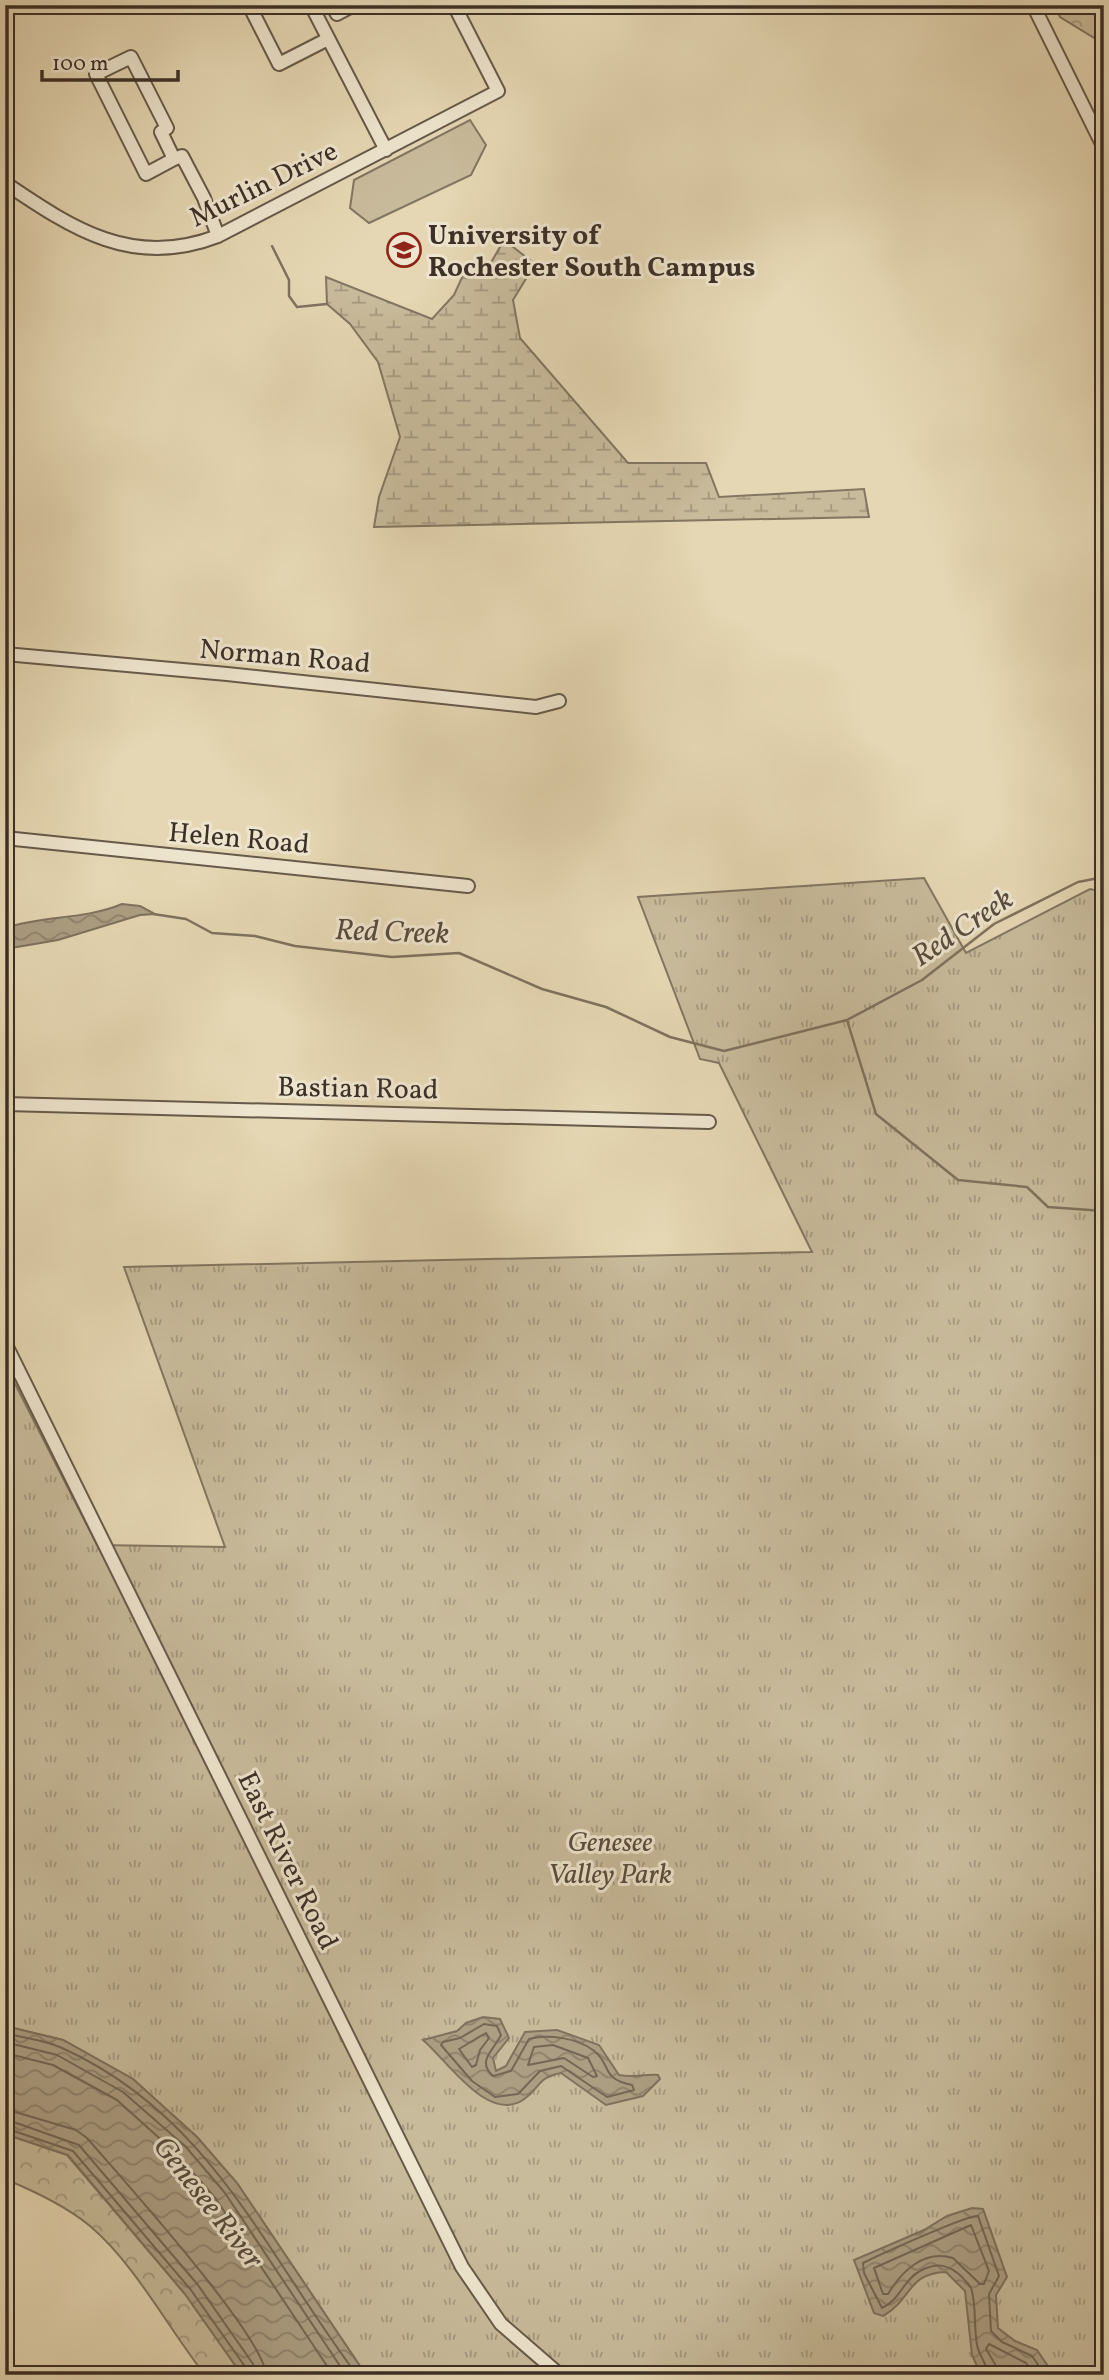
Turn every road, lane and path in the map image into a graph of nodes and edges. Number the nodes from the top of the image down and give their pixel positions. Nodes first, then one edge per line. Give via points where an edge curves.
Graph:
1 (249, 5) edge
2 (311, 5) edge
3 (332, 5) edge
4 (355, 5) edge
5 (454, 5) edge
6 (1033, 5) edge
7 (328, 38) junction
8 (1104, 148) edge
9 (386, 150) junction
10 (174, 159) junction
11 (5, 183) edge
12 (218, 236) junction
13 (5, 654) edge
14 (559, 701) dead end
15 (5, 838) edge
16 (468, 886) dead end
17 (5, 1104) edge
18 (709, 1122) dead end
19 (5, 1343) edge
20 (560, 2375) edge

1 - 7 street via 279,64
2 - 7 street
3 - 4 street via 337,14
5 - 9 street, Murlin Drive via 498,91
6 - 8 street
7 - 9 street
9 - 12 street, Murlin Drive
10 - 10 street via 161,132 167,128 131,57 96,74 146,174
10 - 12 street via 181,156
11 - 12 street, Murlin Drive via 62,221 112,242 175,248
13 - 14 street, Norman Road via 536,706
15 - 16 street, Helen Road
17 - 18 street, Bastian Road
19 - 20 street, East River Road via 469,2279 501,2324

